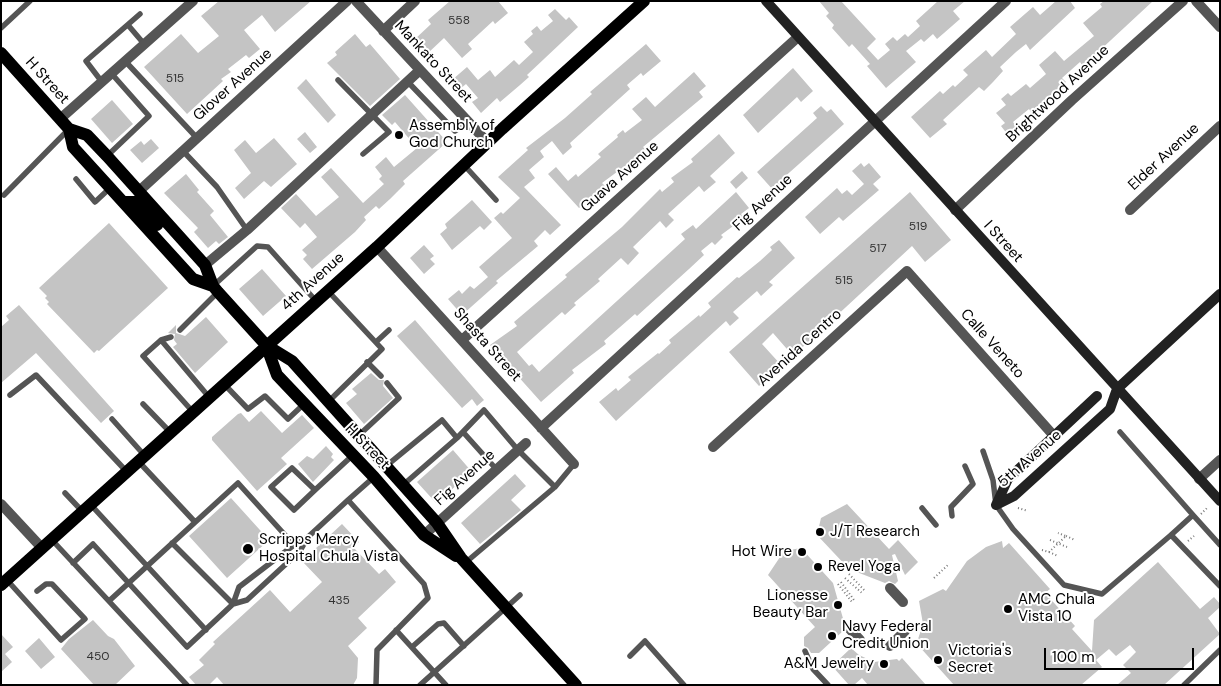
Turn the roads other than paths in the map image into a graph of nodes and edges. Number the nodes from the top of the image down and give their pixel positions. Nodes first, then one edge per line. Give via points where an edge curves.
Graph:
1 (30, 1) edge
2 (193, 1) edge
3 (347, 1) edge
4 (356, 1) edge
5 (415, 1) edge
6 (644, 1) edge
7 (766, 1) edge
8 (1006, 1) edge
9 (1183, 1) edge
10 (1196, 1) edge
11 (140, 14) dead end
12 (128, 25) junction
13 (1220, 27) edge
14 (1, 28) edge
15 (383, 31) junction
16 (798, 37) junction
17 (145, 45) junction
18 (1, 54) edge
19 (125, 61) junction
20 (420, 70) junction
21 (112, 73) junction
22 (338, 80) dead end
23 (407, 81) junction
24 (102, 82) junction
25 (372, 114) junction
26 (60, 119) junction
27 (875, 121) junction
28 (469, 122) junction
29 (1220, 126) edge
30 (69, 129) junction
31 (196, 138) junction
32 (488, 142) junction
33 (183, 151) junction
34 (363, 154) dead end
35 (106, 156) junction
36 (464, 165) junction
37 (76, 179) dead end
38 (111, 188) junction
39 (138, 192) junction
40 (4, 195) dead end
41 (496, 200) dead end
42 (123, 202) junction
43 (955, 210) junction
44 (1130, 210) dead end
45 (247, 230) junction
46 (184, 242) junction
47 (377, 247) junction
48 (206, 266) junction
49 (907, 271) joint
50 (216, 289) junction
51 (328, 291) junction
52 (1220, 294) edge
53 (316, 301) junction
54 (180, 330) dead end
55 (389, 330) dead end
56 (171, 337) dead end
57 (161, 340) junction
58 (462, 340) junction
59 (376, 342) junction
60 (266, 345) junction
61 (367, 362) junction
62 (380, 376) dead end
63 (387, 383) dead end
64 (224, 384) junction
65 (1117, 389) junction
66 (10, 395) dead end
67 (209, 397) junction
68 (328, 402) junction
69 (143, 404) dead end
70 (304, 404) junction
71 (193, 412) junction
72 (112, 419) dead end
73 (541, 428) junction
74 (463, 432) junction
75 (1120, 432) dead end
76 (171, 433) junction
77 (358, 436) junction
78 (1054, 436) junction
79 (457, 438) junction
80 (526, 443) dead end
81 (713, 447) dead end
82 (518, 450) junction
83 (983, 451) dead end
84 (353, 456) junction
85 (142, 459) junction
86 (1220, 460) edge
87 (574, 464) joint
88 (386, 466) junction
89 (965, 466) dead end
90 (497, 470) junction
91 (128, 473) junction
92 (374, 477) junction
93 (1199, 478) junction
94 (403, 485) junction
95 (555, 487) junction
96 (315, 490) junction
97 (65, 493) dead end
98 (348, 500) junction
99 (1220, 501) edge
100 (1, 504) edge
101 (996, 504) junction
102 (87, 508) junction
103 (922, 508) dead end
104 (1193, 515) junction
105 (952, 516) dead end
106 (195, 522) junction
107 (437, 523) junction
108 (936, 525) dead end
109 (424, 535) junction
110 (1171, 535) junction
111 (308, 536) junction
112 (46, 543) junction
113 (172, 543) junction
114 (294, 544) junction
115 (1220, 544) edge
116 (463, 561) junction
117 (73, 563) junction
118 (148, 566) junction
119 (4, 582) edge
120 (129, 583) junction
121 (1220, 586) edge
122 (890, 588) dead end
123 (37, 591) dead end
124 (520, 595) dead end
125 (109, 602) junction
126 (903, 602) dead end
127 (233, 604) junction
128 (506, 608) junction
129 (848, 626) dead end
130 (206, 630) junction
131 (396, 630) junction
132 (906, 632) dead end
133 (860, 640) dead end
134 (464, 646) junction
135 (890, 646) dead end
136 (412, 648) junction
137 (1220, 650) edge
138 (805, 651) dead end
139 (630, 656) dead end
140 (435, 672) junction
141 (187, 685) edge
142 (376, 685) edge
143 (420, 685) edge
144 (446, 685) edge
145 (576, 685) edge
146 (684, 685) edge
147 (828, 685) edge
148 (1184, 685) edge

1 - 14 lane
2 - 17 street
3 - 31 street, Glover Avenue
4 - 15 street, Mankato Street
5 - 15 street
6 - 32 main road, 4th Avenue
7 - 16 street, I Street
8 - 27 street, Fig Avenue
9 - 43 street, Brightwood Avenue
10 - 13 street
11 - 12 lane
12 - 17 lane
12 - 24 lane via 86,61
15 - 20 street, Mankato Street
16 - 27 street, I Street
16 - 58 street, Guava Avenue
17 - 19 street
18 - 26 main road, H Street
19 - 21 street
19 - 31 lane
20 - 23 street
20 - 28 street, Mankato Street
21 - 24 street
21 - 35 lane via 149,116
22 - 25 lane
23 - 25 street
23 - 28 lane via 455,131
24 - 26 street
25 - 34 lane via 389,132
25 - 45 street
26 - 30 main road, H Street
27 - 43 street, I Street
27 - 73 street, Fig Avenue
28 - 32 street, Mankato Street
29 - 44 street, Elder Avenue
30 - 35 main road, H Street via 87,135
30 - 38 main road, H Street via 73,147
30 - 40 lane
31 - 33 street, Glover Avenue
32 - 36 main road, 4th Avenue
33 - 39 street, Glover Avenue
33 - 45 lane via 217,187
35 - 39 main road, H Street
36 - 41 lane
36 - 47 main road, 4th Avenue
37 - 38 lane via 95,202
38 - 42 main road, H Street
39 - 46 main road, H Street
42 - 46 main road via 134,202 172,242
42 - 50 main road, H Street via 193,279
43 - 65 street, I Street
45 - 48 street
46 - 48 main road, H Street
47 - 51 main road, 4th Avenue
47 - 58 street, Shasta Street
48 - 50 main road, H Street
49 - 78 street, Calle Veneto
49 - 81 street, Avenida Centro
50 - 53 lane via 258,246 268,248
50 - 54 lane
50 - 60 main road, H Street
51 - 53 main road, 4th Avenue
51 - 59 lane
52 - 65 street, 5th Avenue
53 - 60 main road, 4th Avenue
55 - 59 lane
56 - 57 lane
57 - 67 lane
57 - 71 lane via 143,356
58 - 73 street, Shasta Street
59 - 61 lane via 382,349
60 - 64 main road, 4th Avenue
60 - 68 main road, H Street via 292,361
60 - 70 main road, H Street via 277,375
61 - 62 lane
61 - 68 lane
63 - 77 lane via 399,398
64 - 67 main road, 4th Avenue
64 - 70 lane via 248,409 265,396 288,419
65 - 78 street, 5th Avenue via 1098,395
65 - 93 street, I Street
65 - 101 street, 5th Avenue via 1110,409 1014,496
66 - 91 lane via 36,375
67 - 71 main road, 4th Avenue
68 - 77 main road, H Street
69 - 76 lane
70 - 84 main road, H Street
71 - 76 main road, 4th Avenue
72 - 85 lane
73 - 87 street, Shasta Street
74 - 79 lane
74 - 82 lane via 484,410
74 - 90 lane
75 - 104 lane
76 - 85 main road, 4th Avenue
77 - 88 main road, H Street
78 - 101 street, 5th Avenue via 1008,479
79 - 88 lane via 442,420
79 - 94 lane
80 - 82 street, Fig Avenue
82 - 90 street, Fig Avenue
82 - 95 lane
83 - 101 lane via 993,480
84 - 92 main road, H Street
84 - 96 lane
85 - 91 main road, 4th Avenue
85 - 106 lane
86 - 93 street
87 - 95 lane
88 - 94 main road, H Street
89 - 105 lane via 972,484 950,507
90 - 107 street, Fig Avenue
91 - 102 main road, 4th Avenue
92 - 98 lane
92 - 109 main road, H Street
93 - 99 street, I Street
94 - 107 main road, H Street
95 - 116 lane
96 - 96 lane via 294,510 271,487 292,468
97 - 102 lane
98 - 111 lane
98 - 131 lane via 424,584 428,598
100 - 112 street
101 - 110 lane via 1013,529 1064,585 1102,594
102 - 112 main road, 4th Avenue
102 - 118 lane
103 - 108 lane
104 - 110 lane
104 - 115 lane
106 - 113 lane
106 - 114 lane via 238,483
107 - 109 street, Fig Avenue
107 - 116 main road, H Street
109 - 116 main road, H Street
110 - 121 lane
111 - 114 lane
111 - 127 lane via 300,551 248,600
112 - 117 lane
112 - 119 main road, 4th Avenue
113 - 118 lane
113 - 127 lane
114 - 127 lane via 239,587
116 - 128 main road, H Street
117 - 120 lane via 93,544
117 - 125 lane
118 - 120 lane
118 - 130 lane
119 - 123 lane via 61,640 85,619 52,584 46,584
120 - 125 lane
120 - 130 lane via 187,647
122 - 126 street
124 - 128 lane
125 - 141 lane
127 - 130 lane
128 - 134 lane
128 - 145 main road, H Street
129 - 133 street
131 - 136 lane
131 - 142 lane via 377,650
132 - 135 street
134 - 136 lane via 444,623 438,624
134 - 140 lane
136 - 140 lane
137 - 148 lane
138 - 147 lane via 813,669
139 - 146 lane via 645,641
140 - 143 lane
140 - 144 lane

